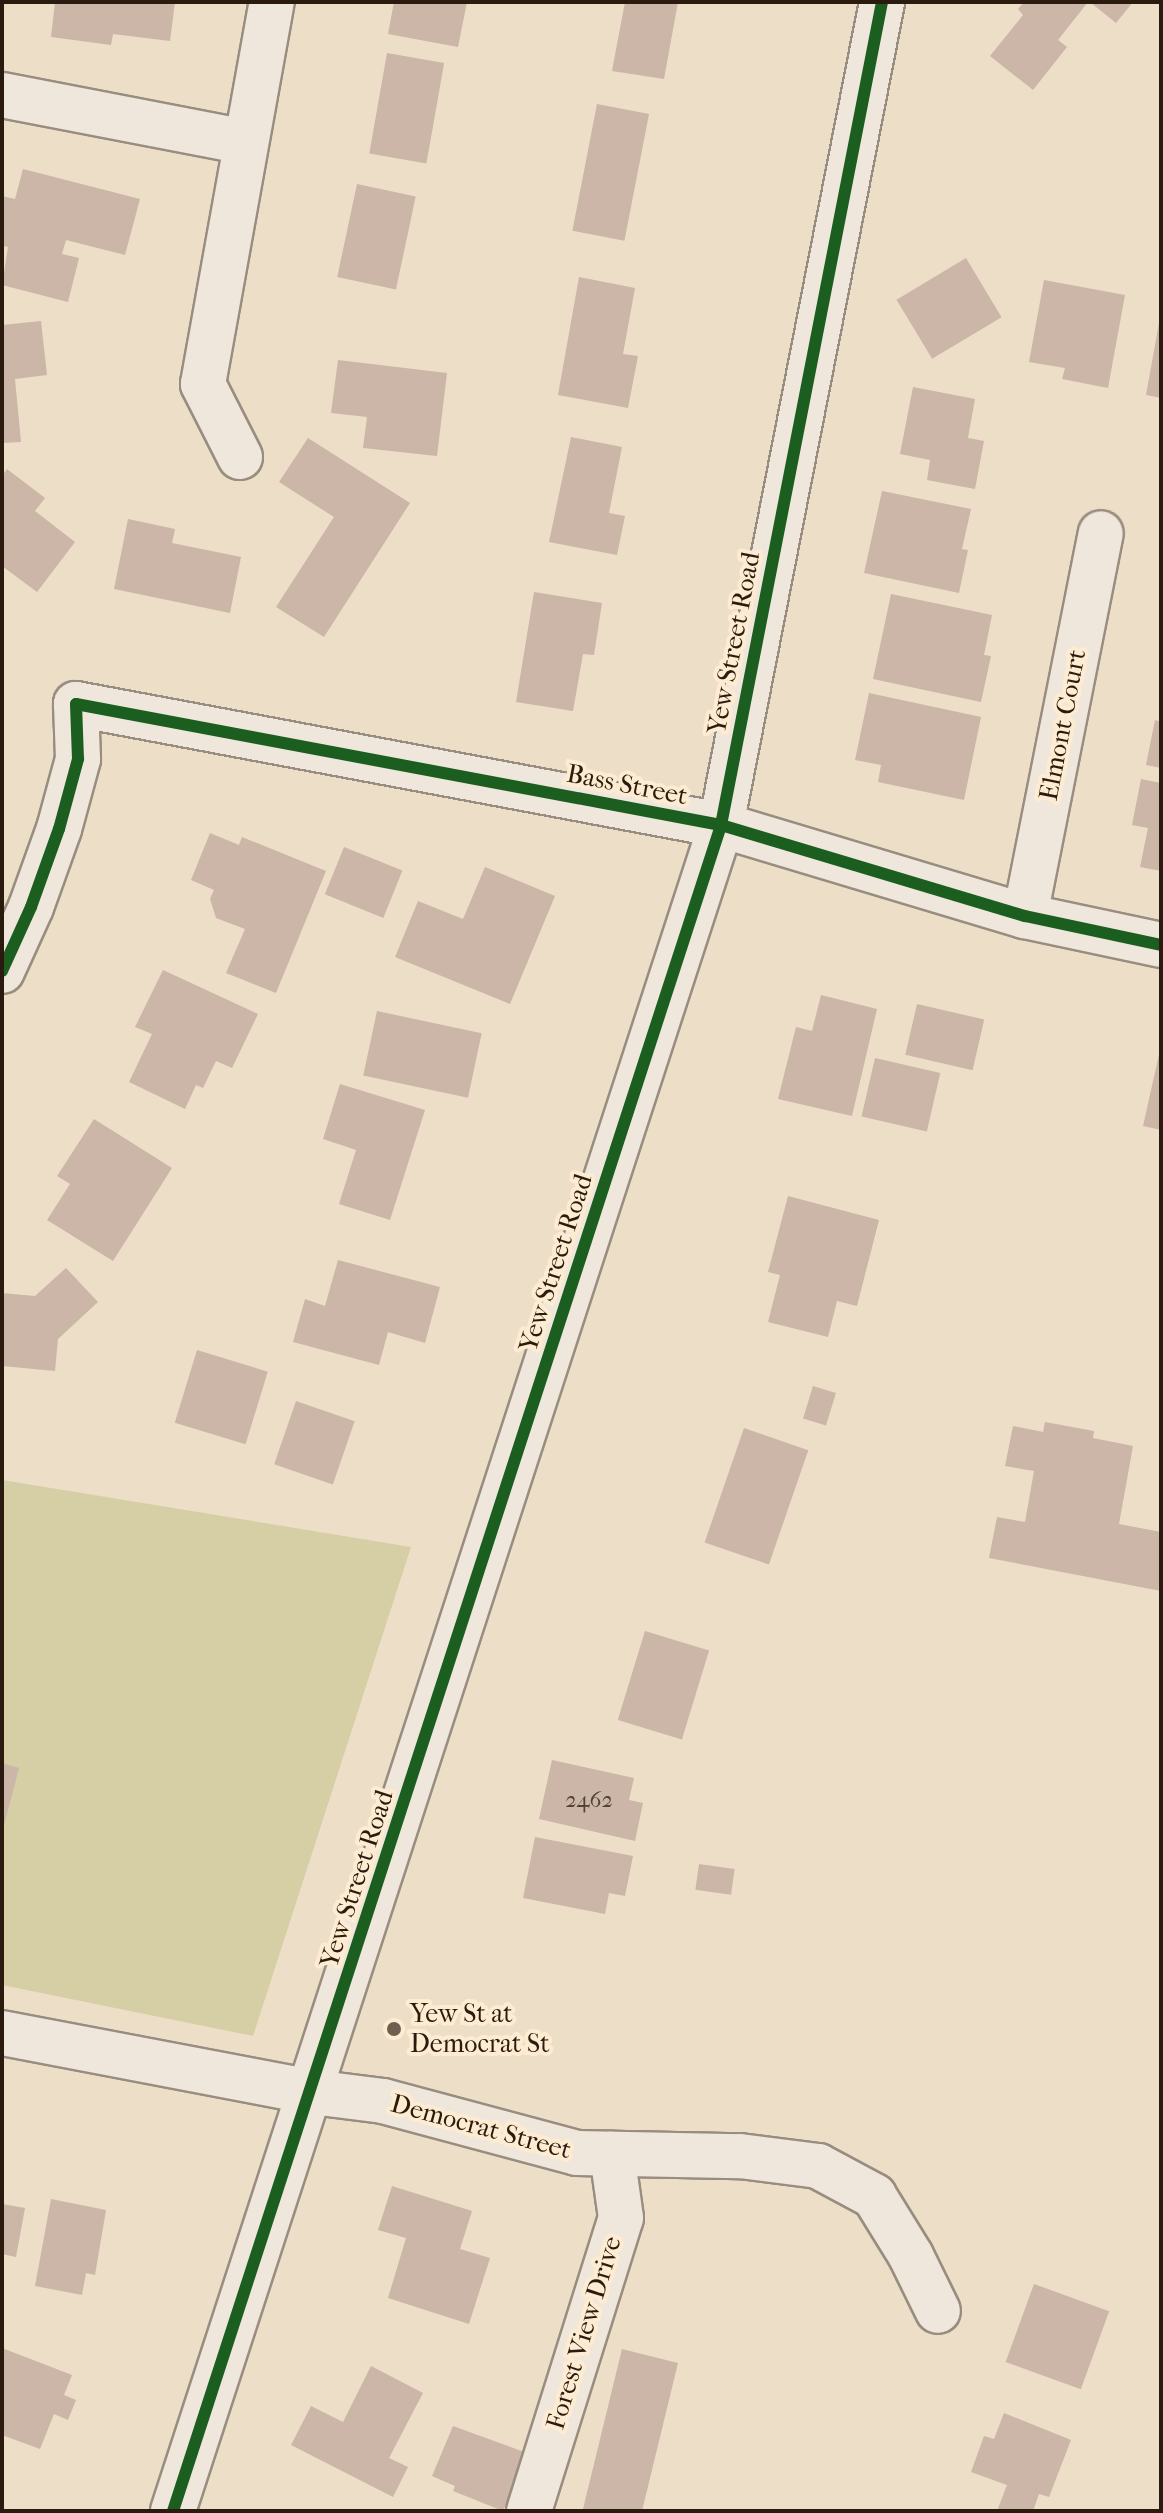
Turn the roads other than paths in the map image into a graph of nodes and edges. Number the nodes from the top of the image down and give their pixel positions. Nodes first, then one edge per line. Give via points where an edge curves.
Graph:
1 (272, 2) edge
2 (882, 2) edge
3 (2, 95) edge
4 (245, 142) junction
5 (240, 457) dead end
6 (1101, 533) dead end
7 (721, 825) junction
8 (1025, 916) junction
9 (1161, 945) edge
10 (2, 971) edge
11 (2, 2033) edge
12 (312, 2092) junction
13 (612, 2154) junction
14 (938, 2311) dead end
15 (173, 2511) edge
16 (529, 2511) edge

1 - 4 street
2 - 7 street, Yew Street Road
3 - 4 street
4 - 5 street via 203,384
6 - 8 street, Elmont Court
7 - 8 street, Bass Street
7 - 10 street, Bass Street via 76,704 78,759 59,829
7 - 12 street, Yew Street Road
8 - 9 street, Bass Street
11 - 12 street, Democrat Street
12 - 13 street, Democrat Street via 383,2101 577,2153
12 - 15 street, Yew Street Road
13 - 14 street, Democrat Street via 740,2156 818,2166 874,2196
13 - 16 street, Forest View Drive via 621,2218

